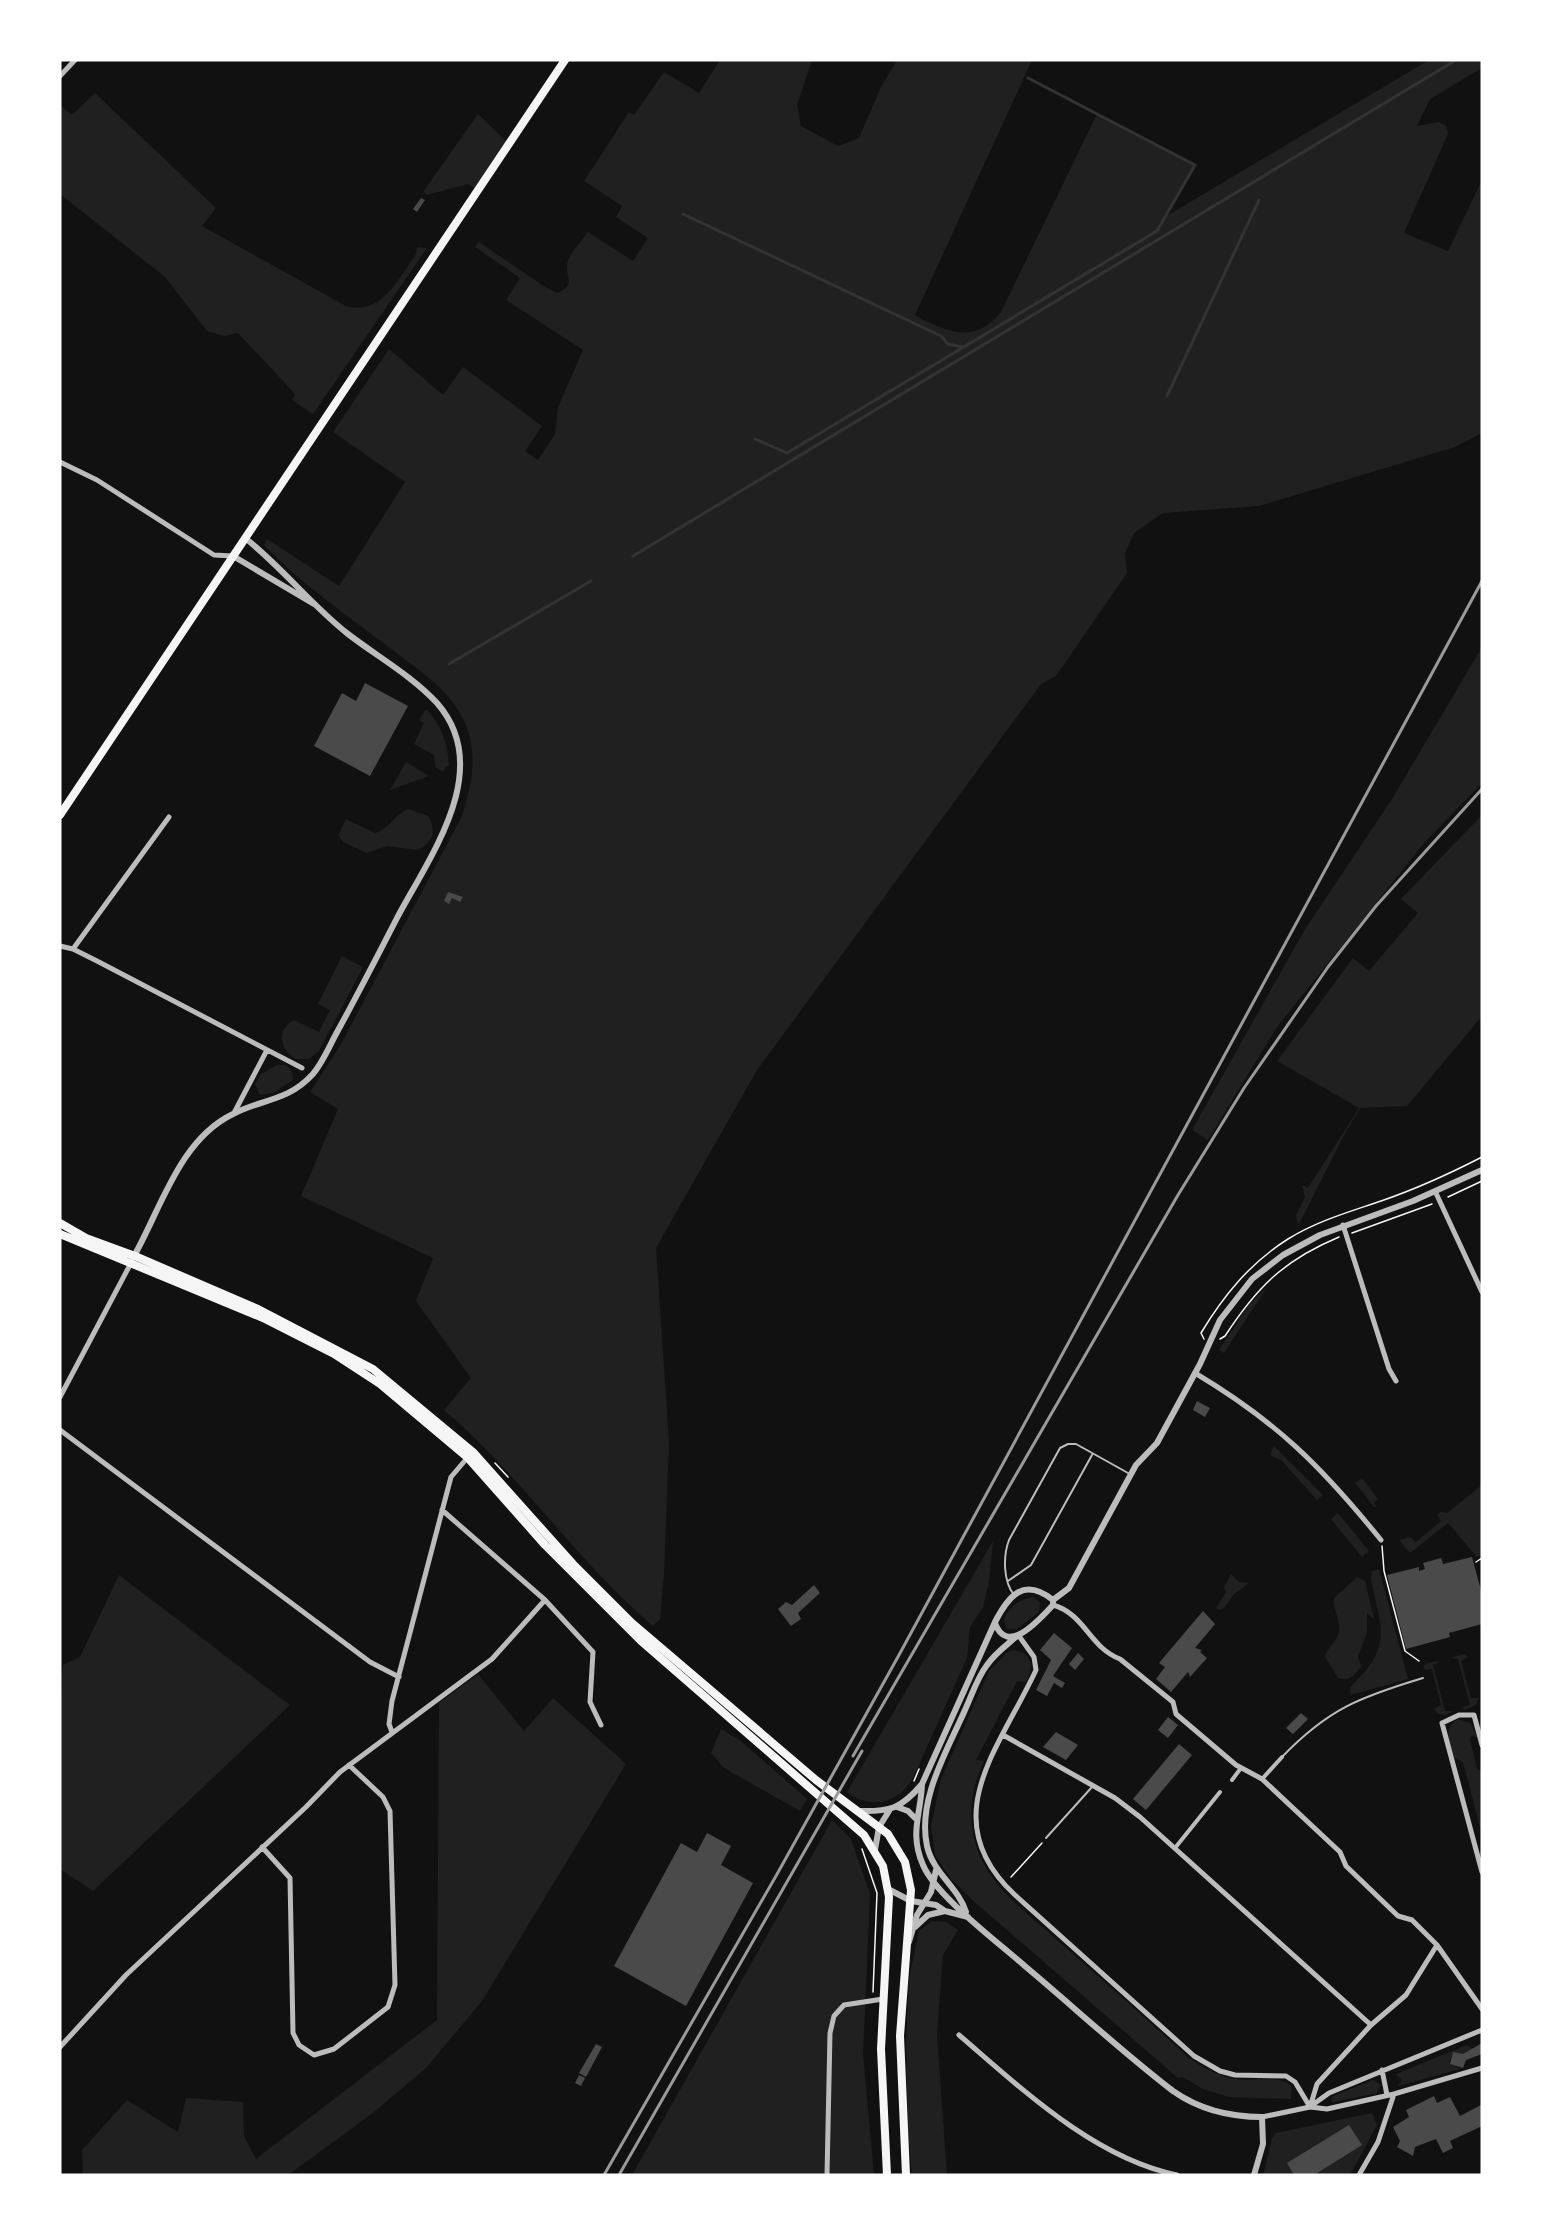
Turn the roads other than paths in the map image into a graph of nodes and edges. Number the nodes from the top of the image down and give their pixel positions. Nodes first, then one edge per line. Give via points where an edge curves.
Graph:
1 (75, 60) edge
2 (565, 60) edge
3 (60, 76) edge
4 (60, 462) edge
5 (245, 538) junction
6 (233, 555) junction
7 (317, 606) junction
8 (60, 815) edge
9 (169, 817) dead end
10 (60, 946) edge
11 (73, 949) junction
12 (267, 1050) junction
13 (302, 1068) dead end
14 (234, 1113) junction
15 (1482, 1170) edge
16 (1436, 1191) junction
17 (60, 1223) edge
18 (1342, 1226) junction
19 (60, 1234) edge
20 (133, 1259) junction
21 (1482, 1292) edge
22 (1195, 1373) junction
23 (60, 1381) edge
24 (1396, 1381) dead end
25 (66, 1386) junction
26 (60, 1397) edge
27 (60, 1430) edge
28 (470, 1455) junction
29 (1092, 1455) junction
30 (1131, 1475) junction
31 (442, 1510) junction
32 (1381, 1539) road end
33 (1008, 1581) junction
34 (1014, 1595) junction
35 (545, 1600) junction
36 (1053, 1602) junction
37 (994, 1622) junction
38 (1018, 1636) junction
39 (399, 1677) junction
40 (1423, 1678) dead end
41 (601, 1725) dead end
42 (392, 1731) junction
43 (1003, 1735) junction
44 (1482, 1745) edge
45 (1282, 1757) joint
46 (349, 1765) junction
47 (1241, 1767) junction
48 (1262, 1779) junction
49 (1232, 1780) dead end
50 (813, 1783) junction
51 (922, 1784) junction
52 (1094, 1785) junction
53 (1220, 1792) dead end
54 (897, 1807) junction
55 (857, 1811) junction
56 (889, 1811) junction
57 (915, 1818) junction
58 (879, 1827) junction
59 (1046, 1838) road end
60 (262, 1847) junction
61 (1175, 1848) junction
62 (875, 1850) junction
63 (936, 1870) junction
64 (1482, 1872) edge
65 (934, 1883) junction
66 (888, 1889) junction
67 (910, 1901) junction
68 (923, 1904) junction
69 (945, 1911) junction
70 (968, 1917) junction
71 (913, 1930) junction
72 (1437, 1945) junction
73 (904, 1955) junction
74 (883, 1999) junction
75 (1482, 2009) edge
76 (1371, 2025) junction
77 (1482, 2030) edge
78 (960, 2035) dead end
79 (60, 2047) edge
80 (1482, 2068) edge
81 (1382, 2070) junction
82 (1394, 2094) junction
83 (1387, 2095) junction
84 (1310, 2107) junction
85 (1262, 2117) junction
86 (1149, 2169) junction
87 (827, 2175) edge
88 (887, 2175) edge
89 (906, 2175) edge
90 (1144, 2175) edge
91 (1177, 2175) edge
92 (1254, 2175) edge
93 (1359, 2175) edge

1 - 3 street
2 - 5 main road
4 - 6 street via 97,480 214,555
5 - 6 main road
5 - 7 street
6 - 7 street
6 - 8 main road
7 - 14 street via 435,701 456,734 461,778 453,808 422,870 314,1072 283,1097
9 - 11 street
10 - 11 street
11 - 12 street
12 - 13 street
12 - 14 street
14 - 20 street via 194,1146
15 - 16 street
16 - 18 street
16 - 21 street
17 - 20 main road
18 - 22 street via 1297,1246 1252,1279 1220,1320
18 - 24 street
19 - 20 main road
20 - 25 street
20 - 28 main road via 334,1354 380,1384
22 - 30 street via 1157,1443
22 - 32 street via 1293,1441 1328,1475
23 - 25 street
25 - 26 street
27 - 39 street via 370,1662
28 - 31 street via 451,1477
28 - 50 main road via 613,1605
28 - 50 main road via 592,1595 685,1681
29 - 30 lane
29 - 33 lane via 1031,1565
29 - 33 lane via 1076,1444 1060,1448 1009,1540 1005,1552
30 - 36 street via 1069,1588
31 - 35 street
31 - 39 street
33 - 34 lane
34 - 36 street via 1033,1588
34 - 37 street
35 - 41 street via 593,1652 590,1702
35 - 42 street via 492,1659
36 - 38 street
36 - 47 street via 1085,1624 1092,1641 1173,1702 1176,1714
37 - 38 street via 1005,1637
37 - 51 street
38 - 43 street via 1037,1666
38 - 63 street via 986,1665 934,1781 925,1829
39 - 42 street via 390,1716
40 - 45 lane via 1357,1700 1330,1714
42 - 46 street
43 - 52 street
43 - 84 street via 982,1775 975,1814 983,1853 1004,1885 1194,2056 1235,2075 1286,2076 1295,2082
44 - 64 street via 1474,1715 1459,1715 1442,1723
45 - 48 street
46 - 60 street
46 - 60 street via 383,1797 390,1810 395,1985 388,2007 334,2049 314,2055 298,2045 293,2033 290,1878
47 - 48 street
47 - 49 street
48 - 72 street via 1340,1852 1346,1866 1398,1916 1412,1920
50 - 55 main road
50 - 62 main road
51 - 54 street
51 - 57 street
52 - 59 lane
52 - 61 street via 1132,1810
53 - 61 street
54 - 56 street
54 - 57 street
55 - 56 street
55 - 58 main road
56 - 58 street
57 - 65 street via 918,1853
58 - 62 street
58 - 67 main road via 897,1846 905,1862
60 - 79 street via 126,1975
61 - 76 street
62 - 66 main road
63 - 65 street
63 - 70 street via 963,1902
65 - 68 street
65 - 70 street
66 - 67 street
66 - 74 main road
67 - 68 street
67 - 73 main road
68 - 69 street
68 - 71 street
69 - 70 street
69 - 71 street via 923,1918
70 - 85 street via 1179,2095 1223,2114
71 - 73 street
72 - 75 street
72 - 76 street via 1406,1995
73 - 89 main road via 900,2059
74 - 87 street via 844,2004 834,2016 830,2033
74 - 88 main road via 882,2099
76 - 84 street via 1317,2084
77 - 81 street
78 - 86 street via 1054,2116
80 - 82 street
81 - 83 street
81 - 84 street via 1329,2093
82 - 83 street
82 - 93 street via 1378,2142
83 - 84 street via 1328,2109
84 - 85 street
85 - 92 street via 1263,2144
86 - 90 street
86 - 91 street

